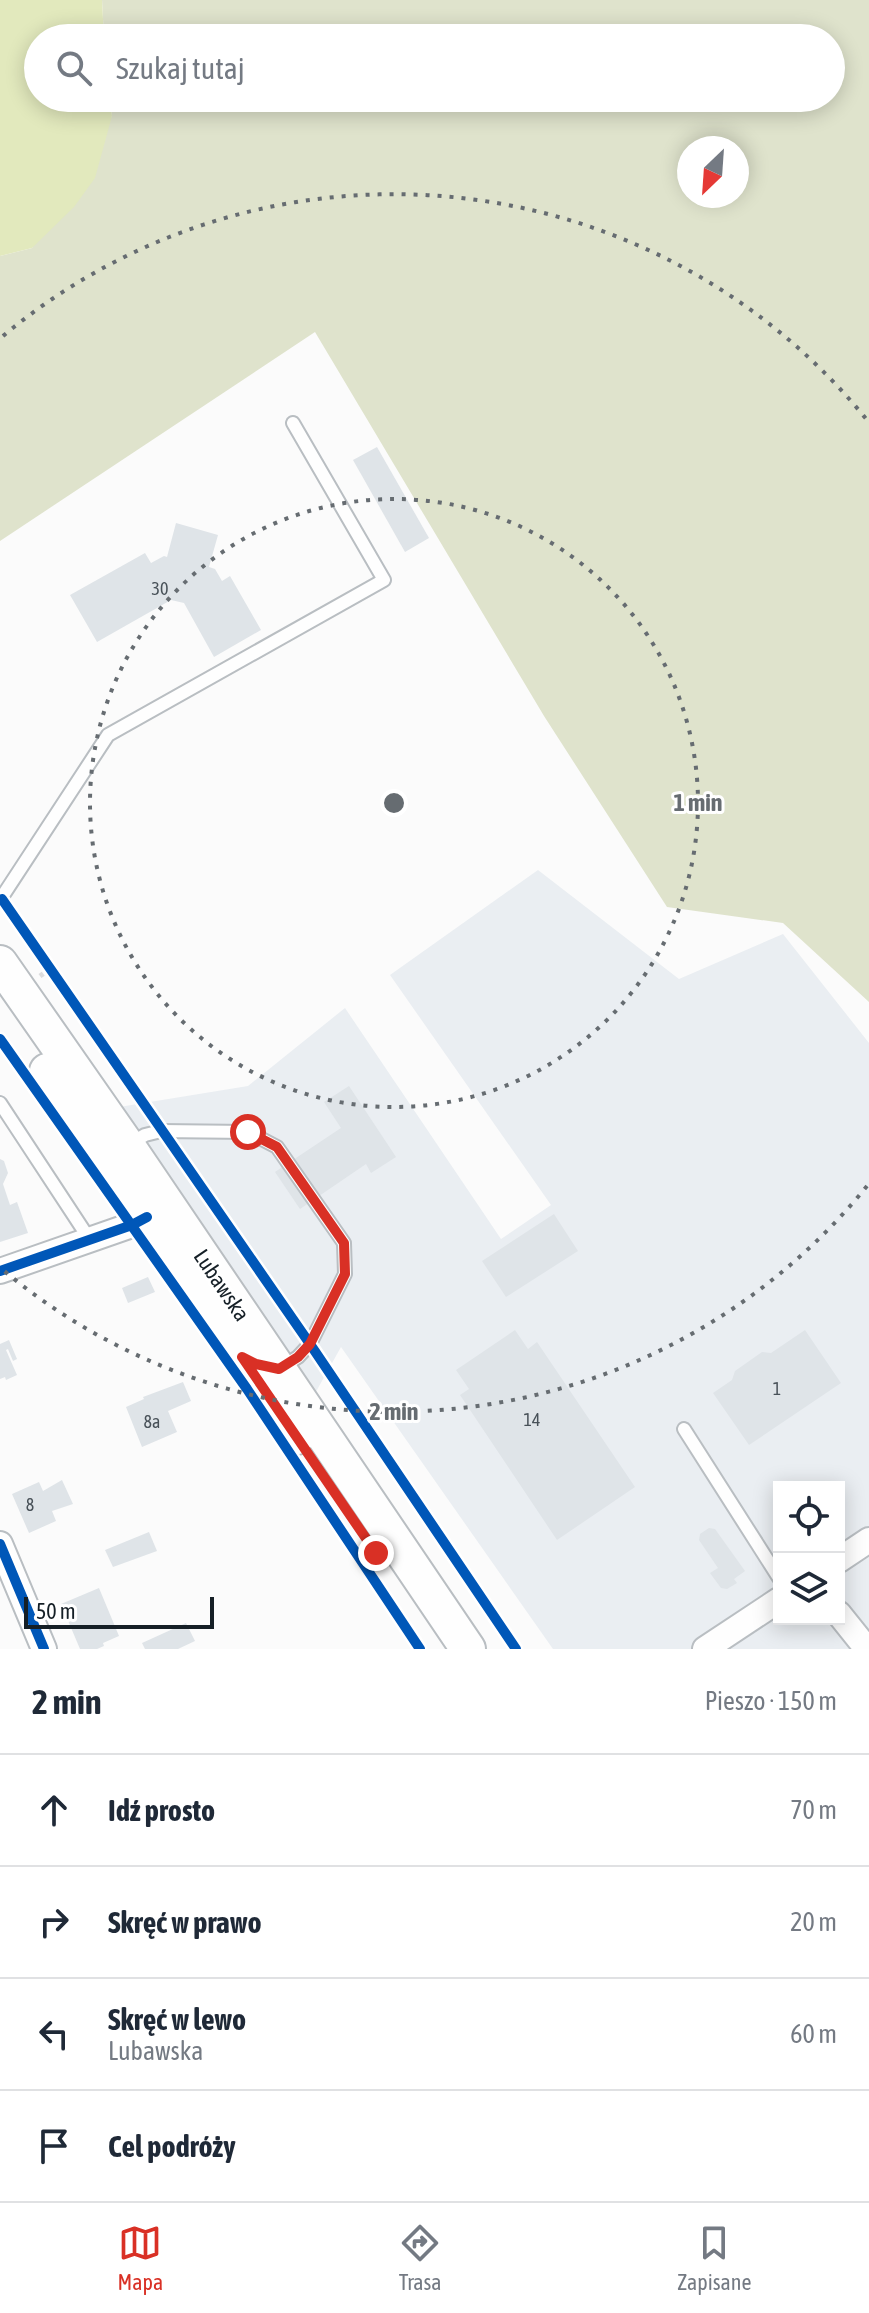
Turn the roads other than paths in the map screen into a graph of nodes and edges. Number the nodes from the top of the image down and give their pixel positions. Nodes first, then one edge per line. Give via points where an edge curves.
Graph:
1 (293, 423) dead end
2 (0, 900) edge
3 (0, 963) edge
4 (0, 1003) edge
5 (0, 1103) edge
6 (117, 1152) junction
7 (147, 1217) junction
8 (185, 1230) junction
9 (90, 1240) junction
10 (0, 1271) edge
11 (242, 1357) junction
12 (279, 1369) junction
13 (684, 1429) dead end
14 (869, 1540) edge
15 (0, 1544) edge
16 (845, 1556) edge
17 (773, 1569) edge
18 (773, 1604) edge
19 (845, 1622) edge
20 (44, 1649) edge
21 (440, 1649) edge
22 (468, 1649) edge
23 (705, 1649) edge
24 (867, 1649) edge

1 - 2 lane via 384,580 108,735
3 - 6 main road, Lubawska
4 - 6 main road, Lubawska
5 - 9 lane
6 - 7 main road, Lubawska
6 - 8 main road, Lubawska
6 - 12 lane via 161,1131 248,1132 277,1147 344,1243 345,1274 310,1344
7 - 8 main road via 167,1218
7 - 9 street
7 - 11 main road, Lubawska
8 - 12 main road, Lubawska
9 - 10 street
11 - 12 lane
11 - 21 main road, Lubawska
12 - 22 main road, Lubawska
13 - 17 lane
14 - 16 street
15 - 20 street
18 - 23 street
19 - 24 street

